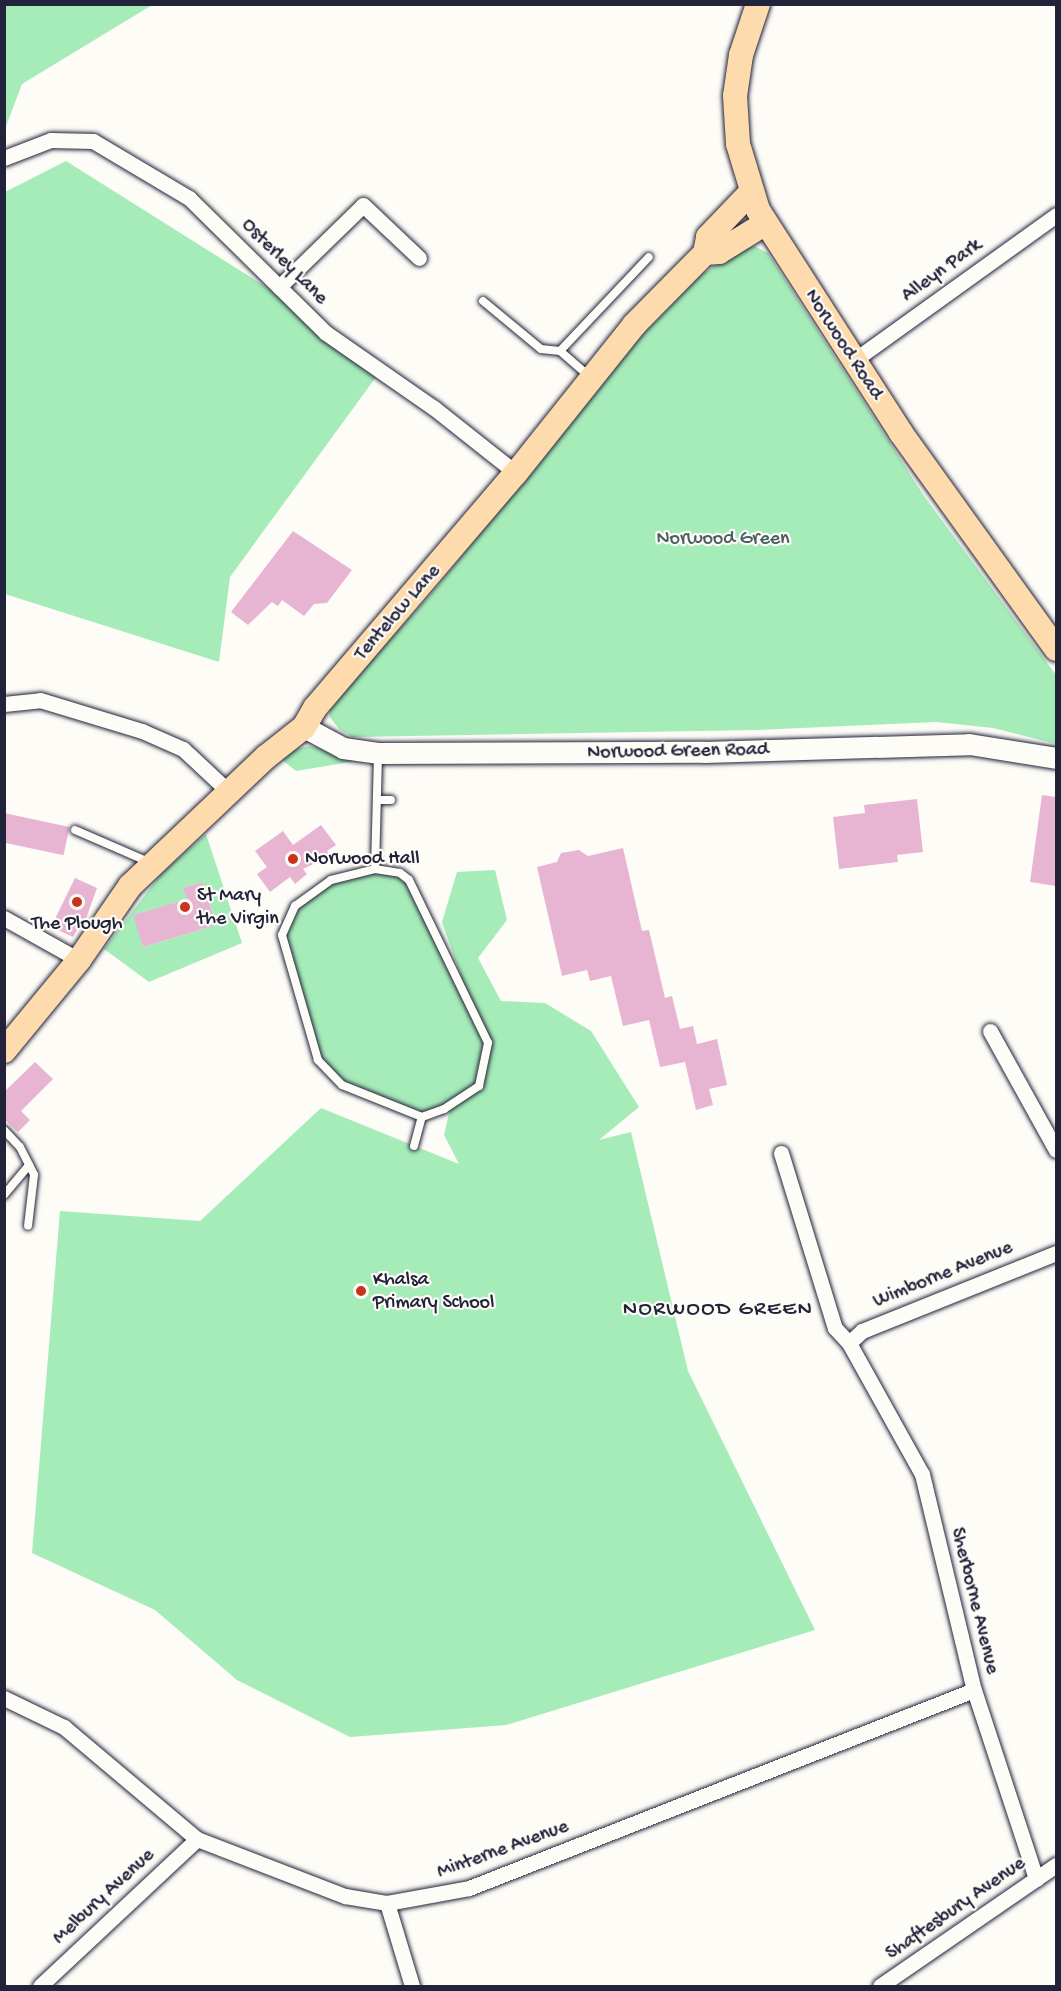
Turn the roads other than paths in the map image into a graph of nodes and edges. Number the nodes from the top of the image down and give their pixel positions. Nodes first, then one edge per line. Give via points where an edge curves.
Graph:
1 (754, 6) edge
2 (4, 158) edge
3 (751, 192) junction
4 (1056, 215) edge
5 (766, 223) junction
6 (705, 253) junction
7 (649, 257) dead end
8 (419, 258) dead end
9 (279, 287) junction
10 (483, 301) dead end
11 (560, 351) junction
12 (853, 362) junction
13 (591, 378) junction
14 (516, 473) junction
15 (1056, 649) edge
16 (4, 704) edge
17 (304, 727) junction
18 (378, 753) junction
19 (1056, 758) edge
20 (229, 792) junction
21 (377, 800) junction
22 (391, 800) dead end
23 (75, 830) dead end
24 (151, 863) junction
25 (375, 869) junction
26 (4, 918) edge
27 (79, 960) junction
28 (990, 1031) dead end
29 (4, 1051) edge
30 (422, 1117) junction
31 (4, 1130) edge
32 (414, 1146) dead end
33 (1056, 1150) edge
34 (782, 1153) dead end
35 (28, 1165) junction
36 (4, 1195) edge
37 (28, 1226) dead end
38 (1056, 1253) edge
39 (849, 1343) junction
40 (974, 1690) junction
41 (4, 1698) edge
42 (197, 1839) junction
43 (1056, 1865) edge
44 (1036, 1880) junction
45 (387, 1903) junction
46 (40, 1986) edge
47 (412, 1986) edge
48 (880, 1986) edge

1 - 3 main road, Norwood Road via 735,96 738,144
2 - 9 street, Osterley Lane via 51,140 93,141 189,198
3 - 5 main road, Norwood Road
3 - 6 main road, Tentelow Lane via 708,237
4 - 12 street, Alleyn Park
5 - 6 main road, Tentelow Lane via 718,252
5 - 12 main road, Norwood Road
6 - 13 main road, Tentelow Lane via 634,325
7 - 11 lane
8 - 9 street via 363,205
9 - 14 street, Osterley Lane via 326,333 434,408
10 - 11 lane via 541,349
11 - 13 lane
12 - 15 main road, Norwood Road
13 - 14 main road, Tentelow Lane
14 - 17 main road, Tentelow Lane via 315,708
16 - 20 street via 40,700 159,738 191,755
17 - 18 street, Norwood Green Road via 343,748
17 - 20 main road, Tentelow Lane
18 - 19 street, Norwood Green Road via 704,752 969,744
18 - 21 lane
20 - 24 main road, Tentelow Lane
21 - 22 lane
21 - 25 lane
23 - 24 lane
24 - 27 main road, Tentelow Lane
25 - 30 lane via 400,873 415,889 488,1043 479,1086 444,1109
25 - 30 lane via 331,880 295,906 285,920 285,950 318,1060 327,1074
26 - 27 street
27 - 29 main road, Tentelow Lane
28 - 33 street
30 - 32 lane
31 - 35 lane
34 - 39 street, Sherborne Avenue via 835,1328
35 - 36 lane
35 - 37 lane via 34,1175
38 - 39 street, Wimborne Avenue via 862,1331
39 - 40 street, Sherborne Avenue via 922,1474
40 - 44 street, Sherborne Avenue
40 - 45 street, Minterne Avenue via 468,1888
41 - 42 street, Minterne Avenue via 64,1727
42 - 45 street, Minterne Avenue via 345,1896
42 - 46 street, Melbury Avenue
43 - 44 street, Shaftesbury Avenue
44 - 48 street, Shaftesbury Avenue
45 - 47 street

